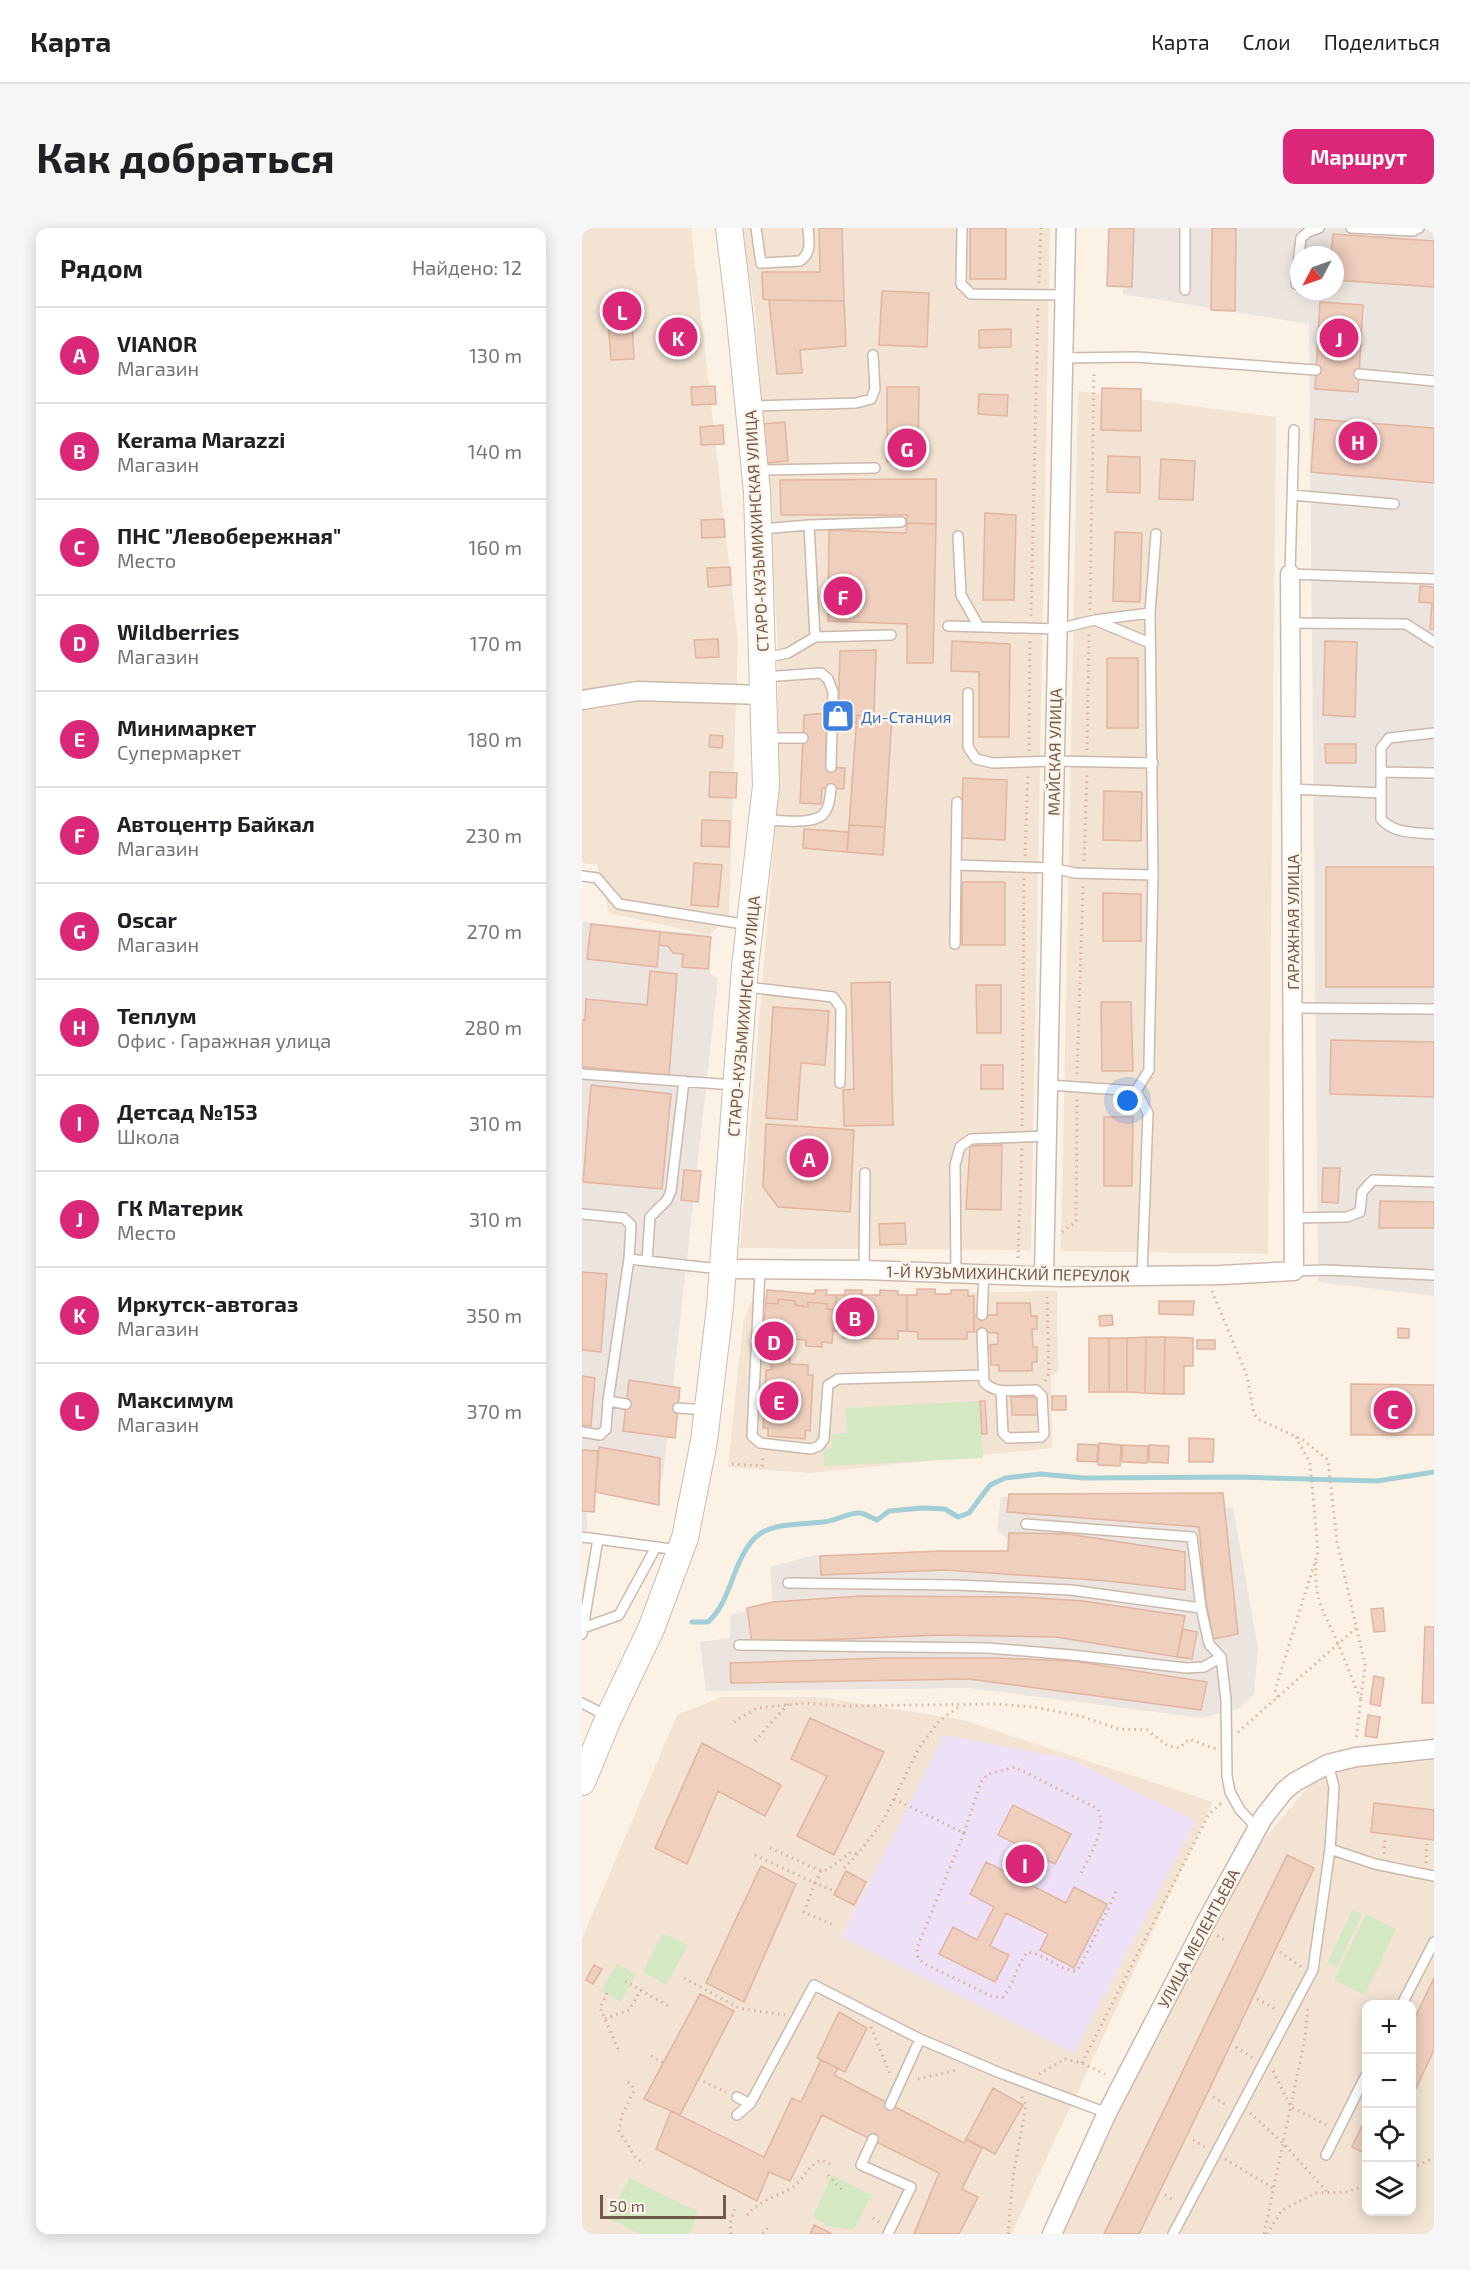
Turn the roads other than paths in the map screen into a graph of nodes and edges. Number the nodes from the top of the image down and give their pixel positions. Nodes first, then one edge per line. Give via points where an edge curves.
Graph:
1 (729, 228) edge
2 (756, 228) edge
3 (808, 228) edge
4 (962, 228) edge
5 (1066, 228) edge
6 (1185, 228) edge
7 (1319, 228) edge
8 (1351, 228) edge
9 (1419, 228) edge
10 (1300, 246) edge
11 (747, 264) junction
12 (1185, 290) dead end
13 (1064, 295) junction
14 (873, 355) dead end
15 (1063, 358) junction
16 (1316, 370) dead end
17 (1359, 374) dead end
18 (1434, 381) edge
19 (749, 406) junction
20 (1294, 430) dead end
21 (875, 468) dead end
22 (755, 470) junction
23 (1292, 495) junction
24 (1394, 504) dead end
25 (901, 522) dead end
26 (809, 525) junction
27 (758, 529) junction
28 (1156, 534) dead end
29 (958, 536) dead end
30 (1290, 574) junction
31 (1434, 579) edge
32 (1150, 612) junction
33 (1092, 620) junction
34 (1290, 623) junction
35 (948, 626) dead end
36 (979, 627) junction
37 (1057, 629) junction
38 (891, 635) dead end
39 (815, 638) junction
40 (1434, 642) edge
41 (1150, 643) junction
42 (763, 677) junction
43 (968, 693) dead end
44 (582, 700) edge
45 (1434, 733) edge
46 (764, 738) junction
47 (803, 738) dead end
48 (1054, 761) junction
49 (1153, 763) junction
50 (831, 767) dead end
51 (1381, 772) junction
52 (1434, 773) edge
53 (831, 789) dead end
54 (1291, 789) junction
55 (1381, 793) junction
56 (957, 802) dead end
57 (762, 820) junction
58 (1434, 834) edge
59 (956, 865) junction
60 (1052, 868) junction
61 (1153, 875) junction
62 (582, 876) edge
63 (749, 925) junction
64 (956, 944) dead end
65 (743, 987) junction
66 (1293, 1008) junction
67 (1434, 1009) edge
68 (582, 1074) edge
69 (684, 1081) junction
70 (840, 1083) dead end
71 (736, 1085) junction
72 (1049, 1085) junction
73 (1136, 1090) junction
74 (1047, 1136) junction
75 (865, 1173) dead end
76 (1434, 1182) edge
77 (582, 1214) edge
78 (1294, 1218) junction
79 (629, 1259) junction
80 (647, 1261) junction
81 (723, 1269) junction
82 (760, 1270) junction
83 (864, 1270) junction
84 (1294, 1270) junction
85 (956, 1272) junction
86 (984, 1273) junction
87 (1044, 1275) junction
88 (1142, 1275) junction
89 (1434, 1275) edge
90 (982, 1315) dead end
91 (982, 1333) dead end
92 (984, 1375) junction
93 (1000, 1391) junction
94 (608, 1401) junction
95 (626, 1404) dead end
96 (678, 1408) dead end
97 (708, 1410) junction
98 (582, 1432) edge
99 (1026, 1524) dead end
100 (582, 1537) edge
101 (598, 1539) junction
102 (669, 1549) junction
103 (788, 1583) dead end
104 (1200, 1608) junction
105 (583, 1631) edge
106 (739, 1645) dead end
107 (1221, 1657) junction
108 (582, 1703) edge
109 (609, 1717) junction
110 (1434, 1749) edge
111 (1328, 1764) junction
112 (582, 1782) edge
113 (1257, 1828) junction
114 (1330, 1849) junction
115 (1430, 1875) edge
116 (1434, 1942) edge
117 (1404, 2000) edge
118 (920, 2039) junction
119 (1362, 2084) edge
120 (737, 2097) road end
121 (750, 2104) junction
122 (890, 2105) dead end
123 (1107, 2113) junction
124 (737, 2115) dead end
125 (873, 2139) dead end
126 (1326, 2155) dead end
127 (888, 2234) edge
128 (1052, 2234) edge
129 (1173, 2234) edge

1 - 11 main road, СТАРО-КУЗЬМИХИНСКАЯ УЛИЦА
2 - 11 lane
3 - 11 lane via 809,252 800,261
4 - 13 lane via 961,284 971,294
5 - 13 street, МАЙСКАЯ УЛИЦА
6 - 12 lane
7 - 10 lane via 1301,238
8 - 9 lane
11 - 19 main road, СТАРО-КУЗЬМИХИНСКАЯ УЛИЦА
13 - 15 street, МАЙСКАЯ УЛИЦА
14 - 19 lane via 875,389 871,399 856,403
15 - 16 lane via 1136,357
15 - 37 street, МАЙСКАЯ УЛИЦА
17 - 18 lane
19 - 22 main road, СТАРО-КУЗЬМИХИНСКАЯ УЛИЦА
20 - 23 lane
21 - 22 lane
22 - 27 main road, СТАРО-КУЗЬМИХИНСКАЯ УЛИЦА
23 - 24 lane
23 - 30 lane
25 - 26 lane
26 - 27 lane
26 - 39 lane
27 - 42 main road, СТАРО-КУЗЬМИХИНСКАЯ УЛИЦА
28 - 32 lane
29 - 36 lane via 961,595
30 - 31 lane
30 - 34 street, ГАРАЖНАЯ УЛИЦА
32 - 33 lane
32 - 41 lane
33 - 37 lane
33 - 41 lane
34 - 40 lane via 1406,624
34 - 54 street, ГАРАЖНАЯ УЛИЦА
35 - 36 lane
36 - 37 lane
37 - 48 street, МАЙСКАЯ УЛИЦА
38 - 39 lane
39 - 42 lane via 788,653
41 - 49 lane
42 - 44 street
42 - 46 main road, СТАРО-КУЗЬМИХИНСКАЯ УЛИЦА
42 - 50 lane via 821,673 828,679 833,693
43 - 48 lane via 968,747 976,759 993,763
45 - 51 lane via 1389,738 1381,748
46 - 47 lane
46 - 57 main road, СТАРО-КУЗЬМИХИНСКАЯ УЛИЦА via 766,786
48 - 49 lane
48 - 60 street, МАЙСКАЯ УЛИЦА
49 - 61 lane
51 - 52 lane
51 - 55 lane
53 - 57 lane via 820,818
54 - 55 lane
54 - 66 street, ГАРАЖНАЯ УЛИЦА
55 - 58 lane via 1381,819 1388,827
56 - 59 lane
57 - 63 main road, СТАРО-КУЗЬМИХИНСКАЯ УЛИЦА
59 - 60 lane
59 - 64 lane
60 - 61 lane
60 - 72 street, МАЙСКАЯ УЛИЦА
61 - 73 lane via 1149,1070
62 - 63 lane via 597,878 619,904
63 - 65 main road, СТАРО-КУЗЬМИХИНСКАЯ УЛИЦА
65 - 70 lane via 833,997 842,1008
65 - 71 main road, СТАРО-КУЗЬМИХИНСКАЯ УЛИЦА
66 - 67 lane
66 - 78 street, ГАРАЖНАЯ УЛИЦА
68 - 69 lane
69 - 71 lane
69 - 80 lane via 671,1191 650,1217
71 - 81 main road, СТАРО-КУЗЬМИХИНСКАЯ УЛИЦА
72 - 73 lane
72 - 74 street, МАЙСКАЯ УЛИЦА
73 - 88 lane via 1148,1113
74 - 85 lane via 971,1139 960,1147 955,1165
74 - 87 street, МАЙСКАЯ УЛИЦА
75 - 83 lane
76 - 78 lane via 1373,1180 1362,1192 1360,1212 1347,1217
77 - 79 lane via 624,1218 631,1225
78 - 84 street, ГАРАЖНАЯ УЛИЦА
79 - 80 lane
79 - 94 lane
80 - 81 lane
81 - 82 street, 1-Й КУЗЬМИХИНСКИЙ ПЕРЕУЛОК
81 - 97 main road, СТАРО-КУЗЬМИХИНСКАЯ УЛИЦА
82 - 83 street, 1-Й КУЗЬМИХИНСКИЙ ПЕРЕУЛОК
82 - 92 lane via 752,1436 760,1443 810,1449 819,1446 824,1439 828,1385 838,1378
83 - 85 street, 1-Й КУЗЬМИХИНСКИЙ ПЕРЕУЛОК
84 - 88 street, 1-Й КУЗЬМИХИНСКИЙ ПЕРЕУЛОК
84 - 89 lane
85 - 86 street, 1-Й КУЗЬМИХИНСКИЙ ПЕРЕУЛОК
86 - 87 street, 1-Й КУЗЬМИХИНСКИЙ ПЕРЕУЛОК
86 - 90 lane
87 - 88 street, 1-Й КУЗЬМИХИНСКИЙ ПЕРЕУЛОК
91 - 92 lane
92 - 93 lane via 984,1382
93 - 93 lane via 1036,1390 1042,1396 1041,1437 1008,1438 1003,1433
94 - 95 lane
94 - 98 lane via 606,1429 600,1435
96 - 97 lane
97 - 102 main road, СТАРО-КУЗЬМИХИНСКАЯ УЛИЦА via 685,1538
99 - 104 lane via 1192,1537
100 - 101 lane
101 - 102 lane
101 - 105 lane
102 - 105 lane via 619,1615
102 - 109 main road, СТАРО-КУЗЬМИХИНСКАЯ УЛИЦА via 651,1629
103 - 104 lane via 1071,1590
104 - 107 lane via 1209,1644
106 - 107 lane via 988,1648 1186,1668 1204,1667
107 - 113 lane via 1230,1792
108 - 109 lane
109 - 112 main road, СТАРО-КУЗЬМИХИНСКАЯ УЛИЦА
110 - 111 street, УЛИЦА МЕЛЕНТЬЕВА via 1356,1757
111 - 113 street, УЛИЦА МЕЛЕНТЬЕВА via 1284,1791
111 - 114 lane via 1334,1787
113 - 123 street, УЛИЦА МЕЛЕНТЬЕВА
114 - 115 lane via 1375,1864
114 - 129 lane via 1311,1974
116 - 117 lane
118 - 121 lane via 814,1985
118 - 122 lane
118 - 123 lane
119 - 126 lane
120 - 121 lane
121 - 124 lane
123 - 128 street, УЛИЦА МЕЛЕНТЬЕВА
125 - 127 lane via 861,2165 911,2187

